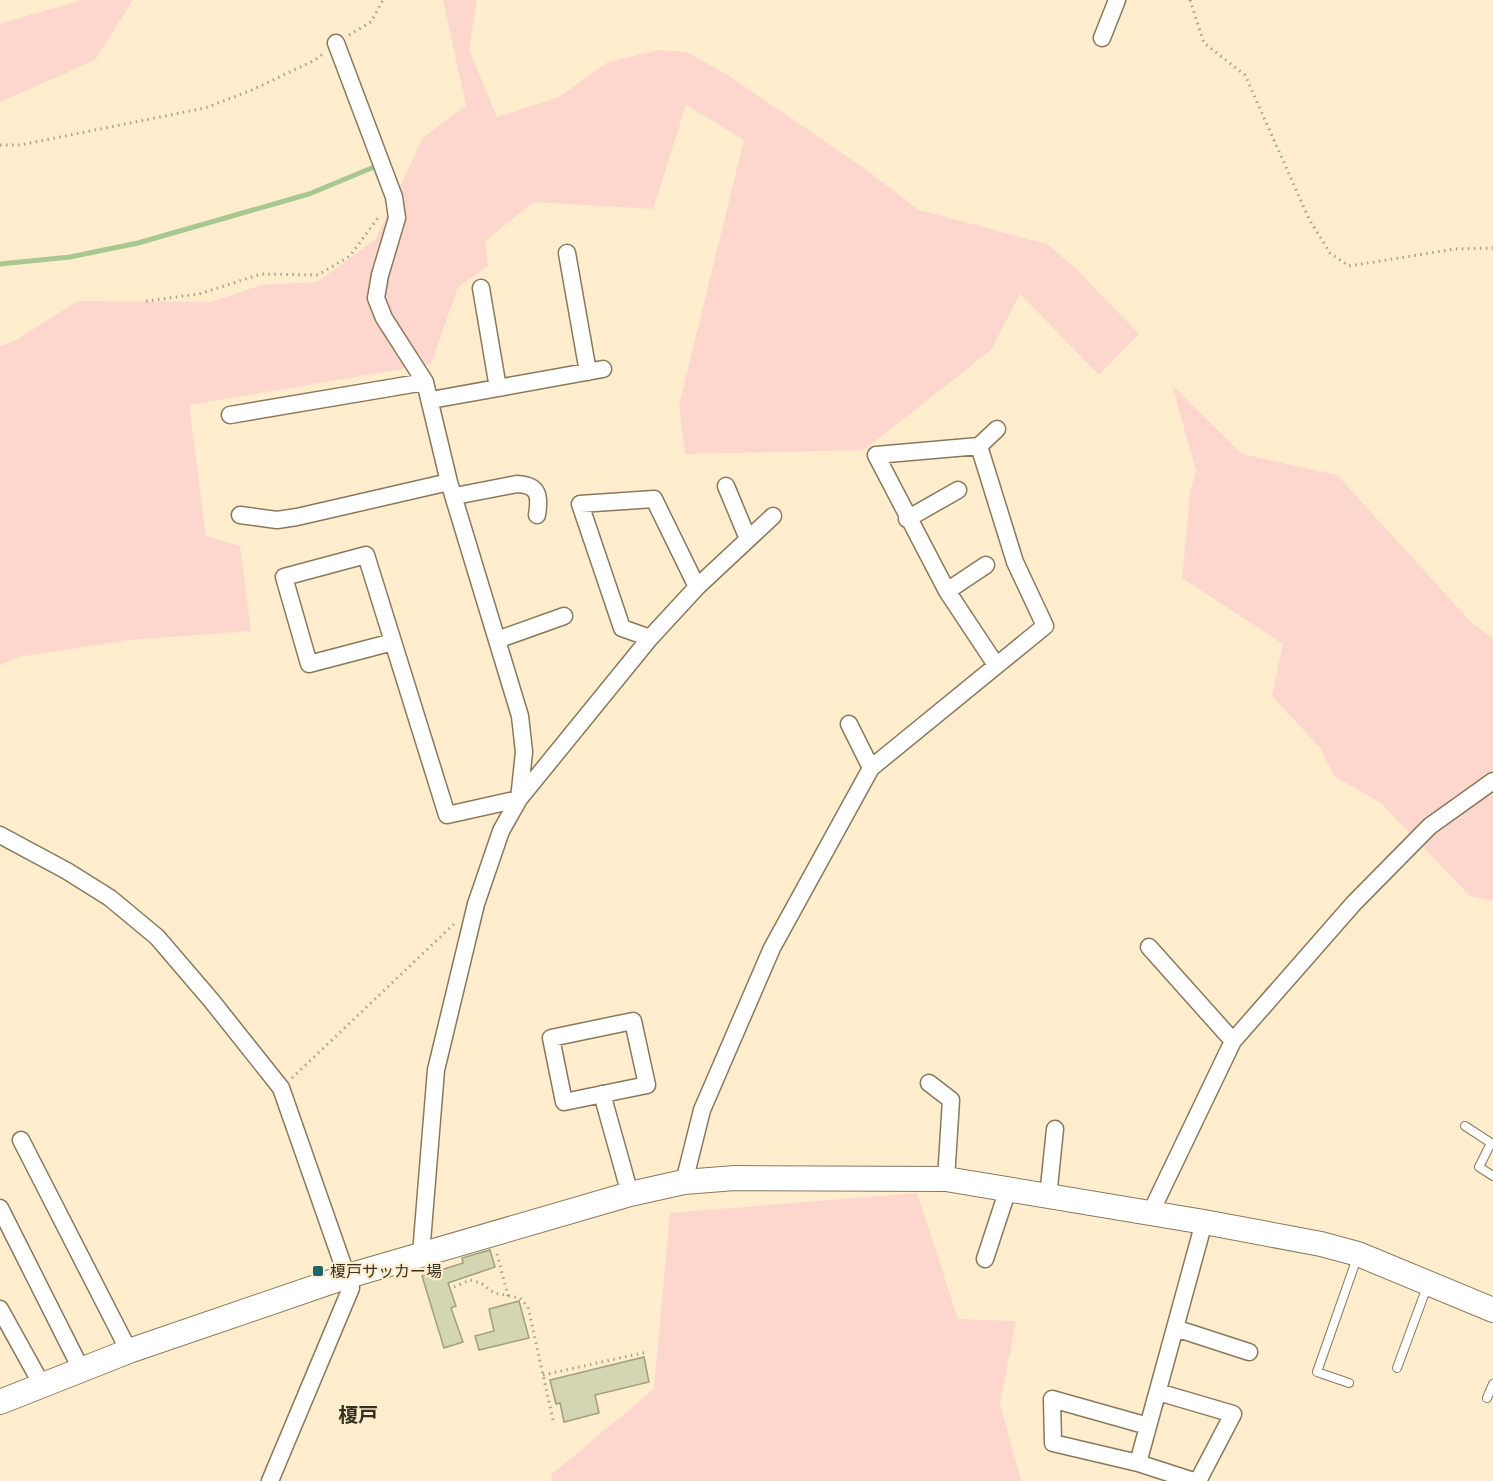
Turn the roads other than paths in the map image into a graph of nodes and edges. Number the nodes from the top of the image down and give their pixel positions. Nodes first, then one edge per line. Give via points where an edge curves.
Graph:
1 (1118, 0) edge
2 (1102, 38) dead end
3 (336, 43) road end
4 (567, 253) dead end
5 (481, 288) dead end
6 (425, 382) junction
7 (498, 388) junction
8 (431, 400) junction
9 (230, 415) dead end
10 (997, 429) dead end
11 (979, 446) junction
12 (726, 486) dead end
13 (452, 489) junction
14 (958, 490) dead end
15 (240, 515) dead end
16 (537, 515) dead end
17 (773, 516) dead end
18 (907, 519) junction
19 (748, 539) junction
20 (986, 565) dead end
21 (697, 587) junction
22 (947, 591) junction
23 (564, 616) dead end
24 (650, 638) junction
25 (497, 640) junction
26 (393, 642) junction
27 (996, 665) junction
28 (849, 724) dead end
29 (871, 768) junction
30 (1493, 781) edge
31 (519, 799) junction
32 (0, 835) edge
33 (1149, 947) dead end
34 (1233, 1041) junction
35 (929, 1083) dead end
36 (602, 1094) junction
37 (1465, 1126) dead end
38 (1055, 1129) dead end
39 (21, 1140) dead end
40 (1493, 1176) edge
41 (946, 1179) junction
42 (684, 1182) junction
43 (1008, 1189) junction
44 (630, 1194) junction
45 (1048, 1197) junction
46 (0, 1208) edge
47 (1150, 1214) junction
48 (1204, 1222) junction
49 (421, 1254) junction
50 (1358, 1254) junction
51 (985, 1260) dead end
52 (348, 1276) junction
53 (1429, 1282) junction
54 (0, 1309) edge
55 (1493, 1310) edge
56 (1175, 1328) junction
57 (129, 1351) junction
58 (1249, 1352) dead end
59 (1398, 1368) dead end
60 (82, 1371) junction
61 (1349, 1383) dead end
62 (1493, 1384) edge
63 (42, 1385) junction
64 (1158, 1392) junction
65 (1487, 1398) dead end
66 (0, 1402) edge
67 (1148, 1426) junction
68 (1138, 1463) junction
69 (270, 1481) edge
70 (1196, 1481) edge

1 - 2 street
3 - 6 street via 394,197 397,218 376,298 384,318
4 - 7 street via 596,371
5 - 7 street
6 - 8 street
6 - 9 street
7 - 8 street
8 - 13 street
10 - 11 street
11 - 18 street via 876,455
11 - 27 street via 1015,562 1045,626
12 - 19 street
13 - 15 street via 297,517
13 - 16 street via 526,484 540,496
13 - 25 street
14 - 18 street
17 - 19 street
18 - 22 street
19 - 21 street
20 - 22 street
21 - 24 street
21 - 24 street via 654,499 580,504 622,628
22 - 27 street
23 - 25 street
24 - 31 street
25 - 31 street via 520,716 524,752
26 - 26 street via 366,555 284,577 309,664
26 - 31 street via 447,815
27 - 29 street
28 - 29 street
29 - 42 street via 772,948 702,1110
30 - 34 street via 1430,826 1354,903
31 - 49 street via 501,831 476,904 436,1070
32 - 52 street via 110,898 157,938 281,1088
33 - 34 street
34 - 47 street
35 - 41 street via 951,1100
36 - 36 street via 564,1102 551,1038 633,1021 647,1085
36 - 44 street
37 - 40 lane via 1491,1143 1479,1167
38 - 45 street
39 - 57 street
41 - 42 street via 747,1178
41 - 43 street
42 - 44 street
43 - 45 street
43 - 51 street
44 - 49 street
45 - 47 street
46 - 60 street
47 - 48 street
48 - 50 street
48 - 56 street
49 - 52 street
50 - 53 street
50 - 61 lane via 1317,1372
52 - 57 street
52 - 69 street via 351,1288
53 - 55 street
53 - 59 lane
54 - 63 street
56 - 58 street
56 - 64 street
57 - 60 street
60 - 63 street
62 - 65 lane
63 - 66 street
64 - 67 street
64 - 70 street via 1233,1414
67 - 68 street
67 - 68 street via 1052,1399 1053,1443
68 - 70 street

